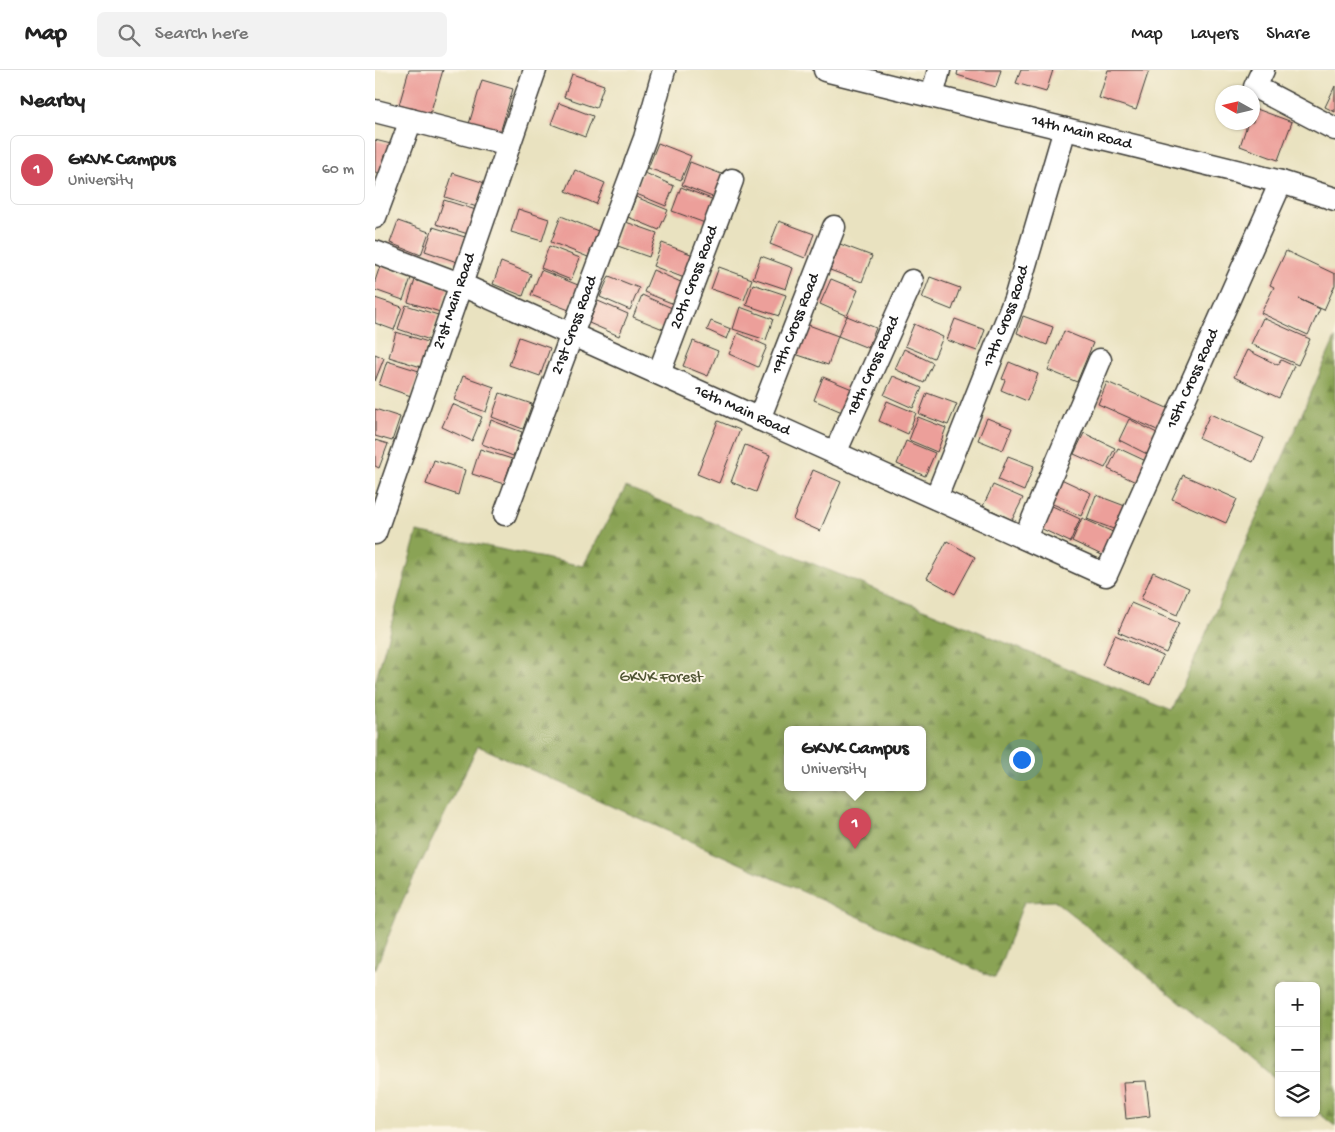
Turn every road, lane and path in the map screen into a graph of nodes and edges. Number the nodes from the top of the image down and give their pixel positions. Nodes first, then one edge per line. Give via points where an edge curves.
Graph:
1 (535, 70) edge
2 (664, 70) edge
3 (825, 70) edge
4 (939, 70) edge
5 (1261, 71) edge
6 (932, 96) junction
7 (375, 111) edge
8 (411, 120) junction
9 (1065, 129) junction
10 (1335, 129) edge
11 (509, 145) junction
12 (732, 180) dead end
13 (1281, 182) junction
14 (1335, 198) edge
15 (375, 215) edge
16 (834, 228) dead end
17 (375, 252) edge
18 (912, 281) dead end
19 (462, 285) junction
20 (573, 335) junction
21 (1100, 360) dead end
22 (659, 373) junction
23 (759, 419) junction
24 (835, 453) junction
25 (936, 498) junction
26 (505, 514) dead end
27 (375, 533) edge
28 (1025, 538) junction
29 (1106, 575) joint

1 - 11 street, 21st Main Road
2 - 20 street, 21st Cross Road via 645,138
3 - 6 street, 14th Main Road
4 - 6 street
5 - 10 street via 1255,87
6 - 9 street, 14th Main Road
7 - 8 street
8 - 11 street
8 - 15 street
9 - 13 street, 14th Main Road
9 - 25 street, 17th Cross Road via 1015,299
11 - 19 street, 21st Main Road
12 - 22 street, 20th Cross Road
13 - 14 street, 14th Main Road
13 - 29 street, 15th Cross Road
16 - 23 street, 19th Cross Road
17 - 19 street, 16th Main Road
18 - 24 street, 18th Cross Road
19 - 20 street, 16th Main Road
19 - 27 street, 21st Main Road
20 - 22 street, 16th Main Road
20 - 26 street, 21st Cross Road
21 - 28 street
22 - 23 street, 16th Main Road
23 - 24 street, 16th Main Road
24 - 25 street, 16th Main Road
25 - 28 street, 16th Main Road
28 - 29 street, 16th Main Road

